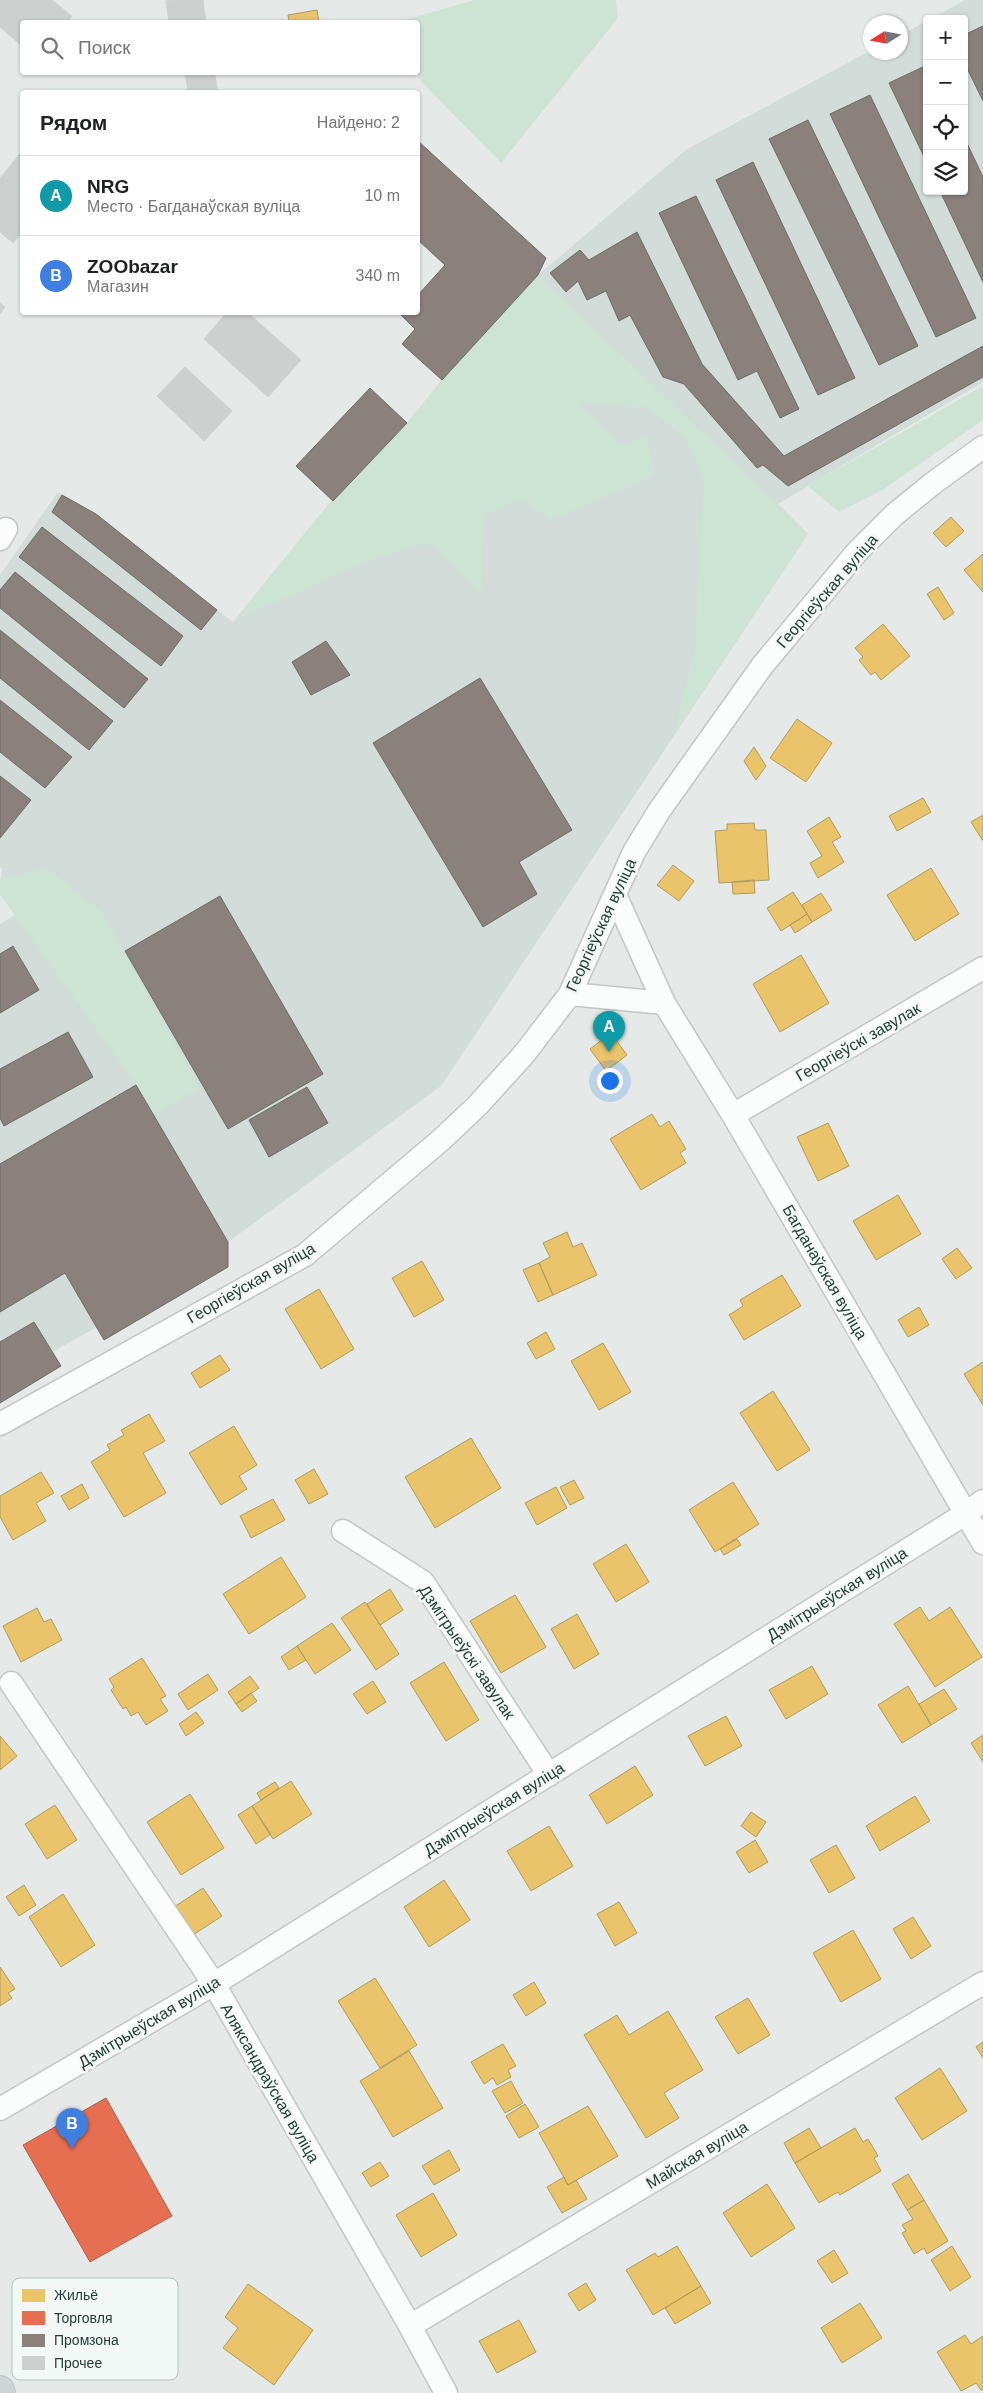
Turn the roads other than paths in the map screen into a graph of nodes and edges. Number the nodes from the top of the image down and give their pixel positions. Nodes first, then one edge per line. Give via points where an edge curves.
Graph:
1 (983, 447) edge
2 (616, 896) junction
3 (983, 968) edge
4 (570, 994) junction
5 (664, 1003) junction
6 (733, 1116) junction
7 (0, 1424) edge
8 (974, 1508) edge
9 (343, 1531) dead end
10 (983, 1543) edge
11 (11, 1683) dead end
12 (549, 1775) junction
13 (983, 1983) edge
14 (214, 1984) junction
15 (0, 2109) edge
16 (410, 2326) junction
17 (446, 2393) edge

1 - 2 street, Георгіеўская вуліца via 932,484 882,527 762,666 659,811 634,852
2 - 4 street, Георгіеўская вуліца
2 - 5 street, Багданаўская вуліца
3 - 6 street, Георгіеўскі завулак
4 - 5 street
4 - 7 street, Георгіеўская вуліца via 525,1053 478,1105 305,1255
5 - 6 street, Багданаўская вуліца
6 - 8 street, Багданаўская вуліца
8 - 10 street, Багданаўская вуліца
8 - 12 street, Дзмітрыеўская вуліца
9 - 12 street, Дзмітрыеўскі завулак via 423,1582
11 - 14 street, Аляксандраўская вуліца
12 - 14 street, Дзмітрыеўская вуліца
13 - 16 street, Майская вуліца
14 - 15 street, Дзмітрыеўская вуліца
14 - 16 street, Аляксандраўская вуліца
16 - 17 street, Аляксандраўская вуліца

